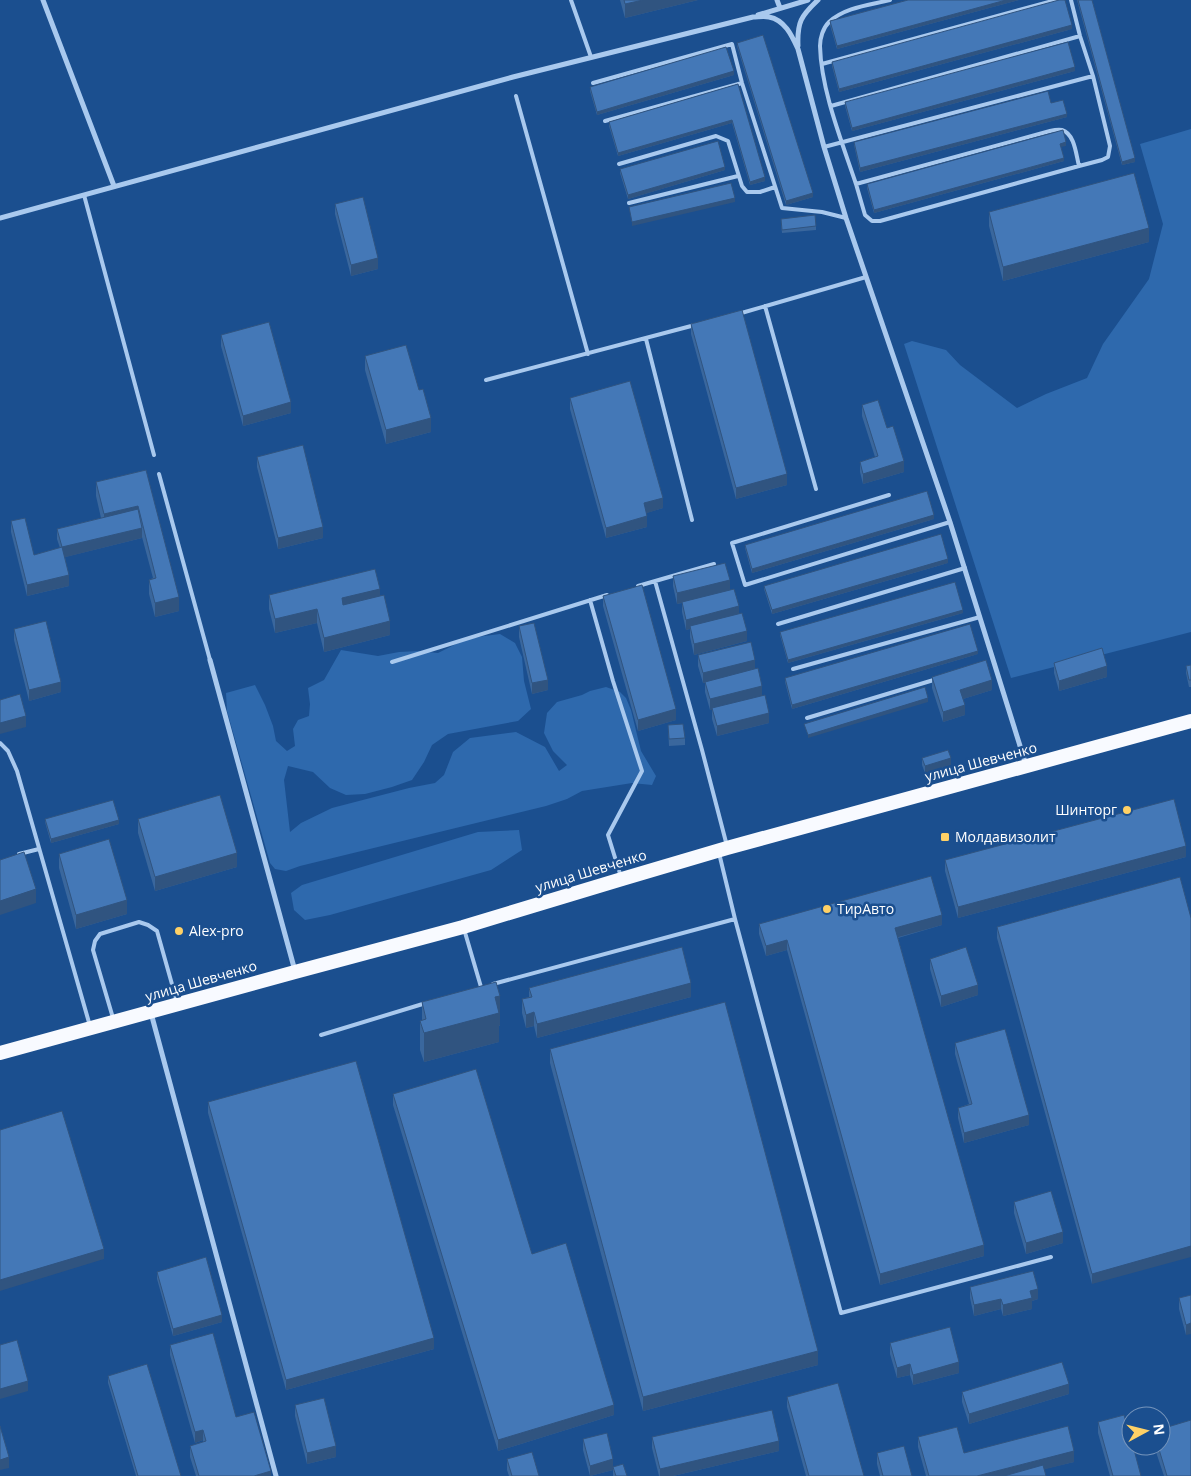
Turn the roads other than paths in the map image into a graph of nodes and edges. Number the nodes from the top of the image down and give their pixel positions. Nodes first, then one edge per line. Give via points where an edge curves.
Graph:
1 (43, 0) edge
2 (571, 0) edge
3 (777, 0) edge
4 (808, 0) edge
5 (818, 0) edge
6 (890, 0) edge
7 (1030, 0) edge
8 (1056, 0) edge
9 (1071, 0) edge
10 (1032, 7) junction
11 (780, 8) junction
12 (753, 17) junction
13 (1080, 36) junction
14 (798, 49) junction
15 (591, 58) junction
16 (822, 64) junction
17 (1093, 76) junction
18 (593, 83) dead end
19 (742, 83) junction
20 (516, 96) dead end
21 (831, 106) junction
22 (605, 121) dead end
23 (842, 142) junction
24 (824, 147) junction
25 (619, 164) dead end
26 (1079, 166) junction
27 (738, 176) junction
28 (856, 184) junction
29 (114, 186) junction
30 (776, 187) junction
31 (84, 195) junction
32 (629, 203) dead end
33 (0, 218) edge
34 (846, 218) junction
35 (866, 277) junction
36 (765, 306) junction
37 (728, 316) edge
38 (701, 324) edge
39 (646, 339) junction
40 (588, 354) junction
41 (486, 380) dead end
42 (154, 455) dead end
43 (159, 474) dead end
44 (816, 489) dead end
45 (889, 495) dead end
46 (692, 520) dead end
47 (950, 522) junction
48 (714, 564) edge
49 (965, 568) junction
50 (655, 581) junction
51 (636, 587) edge
52 (609, 595) edge
53 (590, 600) junction
54 (980, 617) junction
55 (778, 624) dead end
56 (210, 660) joint
57 (994, 661) junction
58 (392, 662) dead end
59 (985, 664) edge
60 (793, 669) dead end
61 (938, 678) edge
62 (807, 718) dead end
63 (1191, 721) edge
64 (0, 743) edge
65 (1027, 766) junction
66 (39, 849) junction
67 (723, 850) junction
68 (16, 856) edge
69 (622, 878) junction
70 (735, 919) junction
71 (463, 927) junction
72 (295, 972) junction
73 (481, 987) junction
74 (472, 990) edge
75 (434, 1001) edge
76 (178, 1004) junction
77 (150, 1012) junction
78 (114, 1022) junction
79 (91, 1028) junction
80 (321, 1036) dead end
81 (0, 1054) edge
82 (1051, 1257) dead end
83 (276, 1476) edge

1 - 29 street
2 - 15 lane
3 - 11 street
4 - 11 street
5 - 14 street via 800,20
6 - 16 lane via 841,13 828,23 820,46
7 - 10 lane
8 - 10 lane
9 - 13 lane
10 - 16 lane
11 - 12 street
12 - 14 street via 770,17 782,23
12 - 15 street
13 - 17 lane
13 - 21 lane
14 - 24 street
15 - 29 street
16 - 21 lane
17 - 23 lane
17 - 26 lane via 1110,146 1108,157
18 - 19 lane via 732,44
19 - 22 lane
19 - 30 lane
20 - 40 lane
21 - 23 lane
23 - 24 lane
23 - 28 lane
24 - 34 street
25 - 27 lane via 716,136 728,141
26 - 28 lane via 1069,133 1061,129
26 - 28 lane via 880,221 872,221 865,215
27 - 30 lane via 747,192
27 - 32 lane
29 - 31 street
30 - 34 lane via 782,208
31 - 33 street
31 - 42 lane
34 - 35 street
35 - 36 lane
35 - 47 street
36 - 37 lane
36 - 44 lane
38 - 39 lane
39 - 40 lane
39 - 46 lane
40 - 41 lane
43 - 56 lane
45 - 47 lane via 732,543 745,585
47 - 49 street
48 - 50 lane
49 - 54 street
49 - 55 lane
50 - 51 lane
50 - 67 lane via 702,750
52 - 53 lane
53 - 58 lane
53 - 69 lane via 642,770 608,835
54 - 57 street
54 - 60 lane
56 - 72 street
57 - 59 lane
57 - 65 street
61 - 62 lane
63 - 65 highway, улица Шевченко
64 - 66 lane via 8,751 17,771
65 - 67 highway, улица Шевченко
66 - 68 lane
66 - 79 lane
67 - 69 highway, улица Шевченко
67 - 70 lane
69 - 71 highway, улица Шевченко
70 - 73 lane
70 - 82 lane via 841,1313
71 - 72 highway, улица Шевченко
71 - 73 lane
72 - 76 highway, улица Шевченко
73 - 74 lane
75 - 80 lane
76 - 77 highway, улица Шевченко
76 - 78 lane via 156,931 139,922 100,934 95,940 93,950
77 - 78 highway, улица Шевченко
77 - 83 street
78 - 79 highway, улица Шевченко
79 - 81 highway, улица Шевченко

